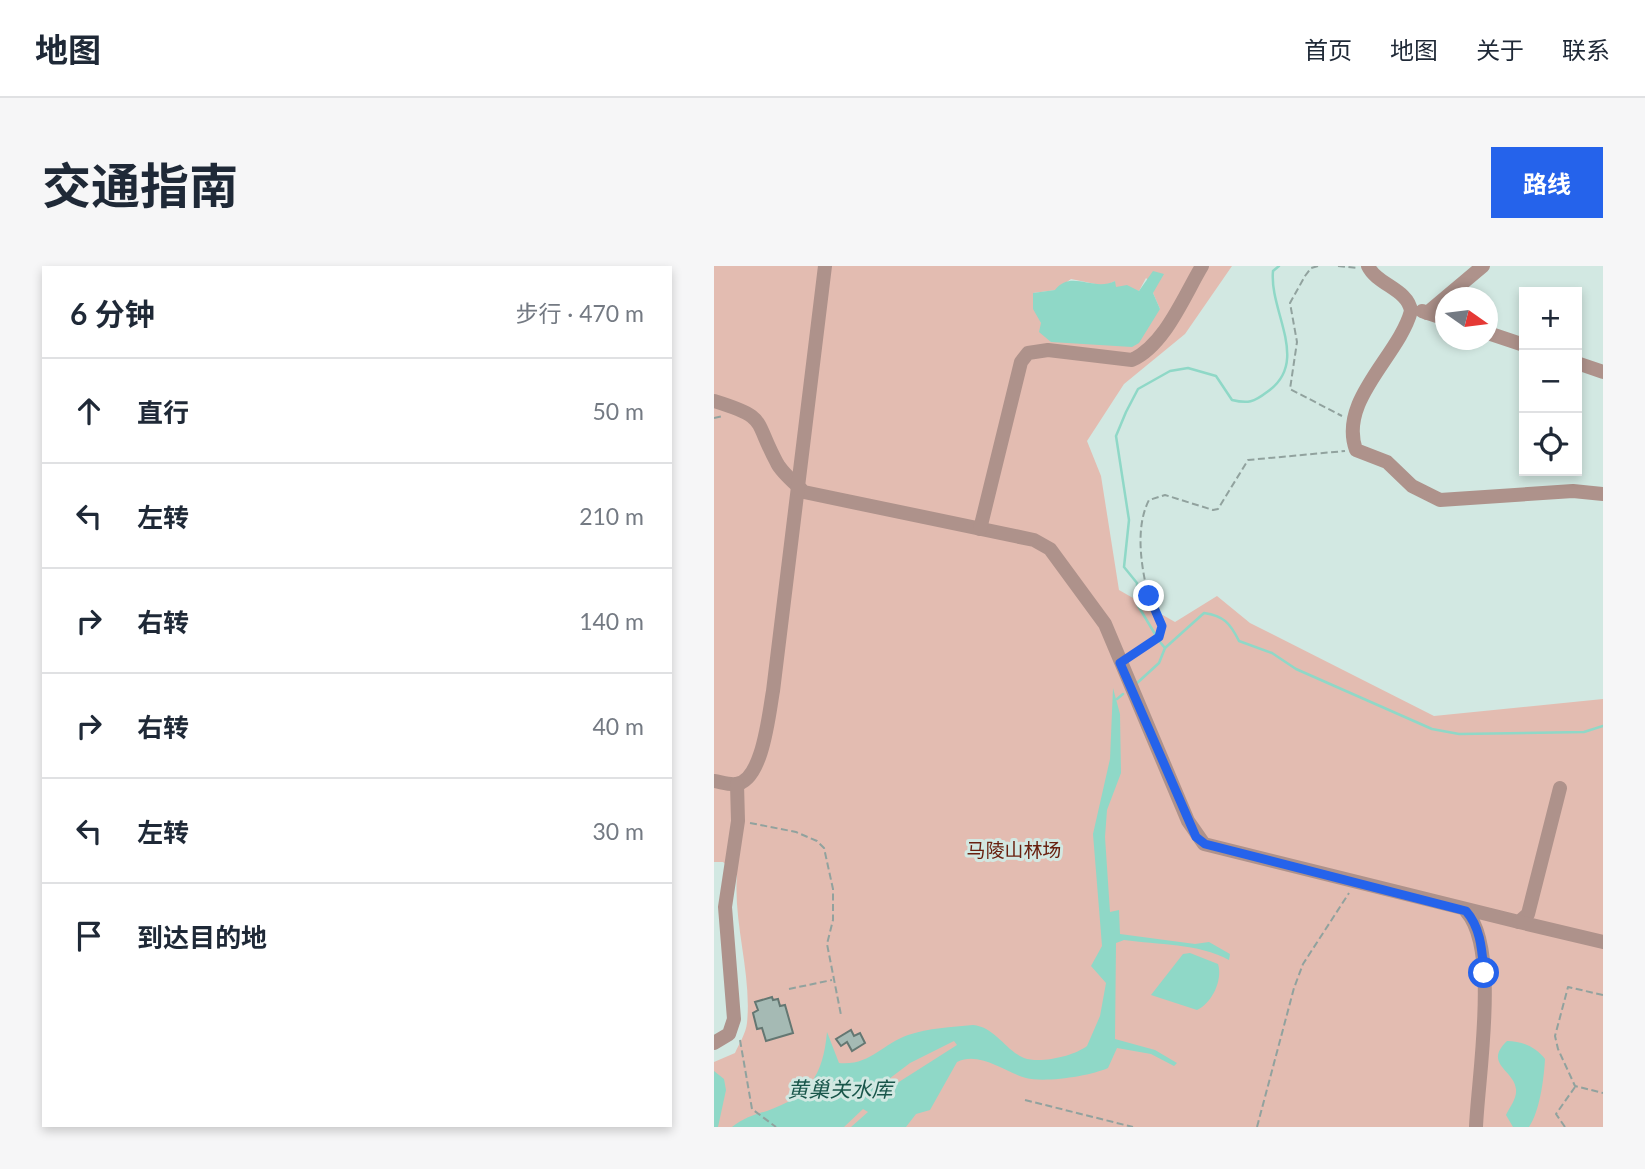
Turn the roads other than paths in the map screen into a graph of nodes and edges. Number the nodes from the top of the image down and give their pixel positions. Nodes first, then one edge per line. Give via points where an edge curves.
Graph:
1 (825, 266) edge
2 (1202, 266) edge
3 (1483, 266) edge
4 (1368, 267) edge
5 (1411, 307) junction
6 (1427, 313) junction
7 (1435, 316) edge
8 (1498, 336) edge
9 (1519, 343) edge
10 (1582, 365) edge
11 (1603, 372) edge
12 (714, 401) edge
13 (798, 486) junction
14 (1603, 494) edge
15 (980, 528) junction
16 (714, 781) edge
17 (737, 784) junction
18 (1560, 788) dead end
19 (720, 894) edge
20 (1466, 911) junction
21 (1519, 922) junction
22 (1603, 942) edge
23 (714, 1043) edge
24 (1476, 1127) edge

1 - 13 street
2 - 15 street via 1157,341 1141,356 1132,360 1048,350 1028,353 1021,362
3 - 6 street
4 - 5 street
5 - 6 street
5 - 14 street via 1410,317 1364,394 1355,422 1356,450 1387,463 1412,486 1440,500 1573,491
6 - 7 street
8 - 9 street
10 - 11 street
12 - 13 street via 744,410 762,424 778,466
13 - 15 street via 804,492
13 - 17 street via 763,748 747,779
15 - 20 street via 1034,540 1050,549 1096,608 1196,837 1205,844
16 - 17 street
17 - 19 street via 738,821
18 - 21 street via 1528,914
19 - 23 street via 734,1019 729,1034
20 - 21 street
20 - 24 street via 1482,945 1484,973
21 - 22 street

